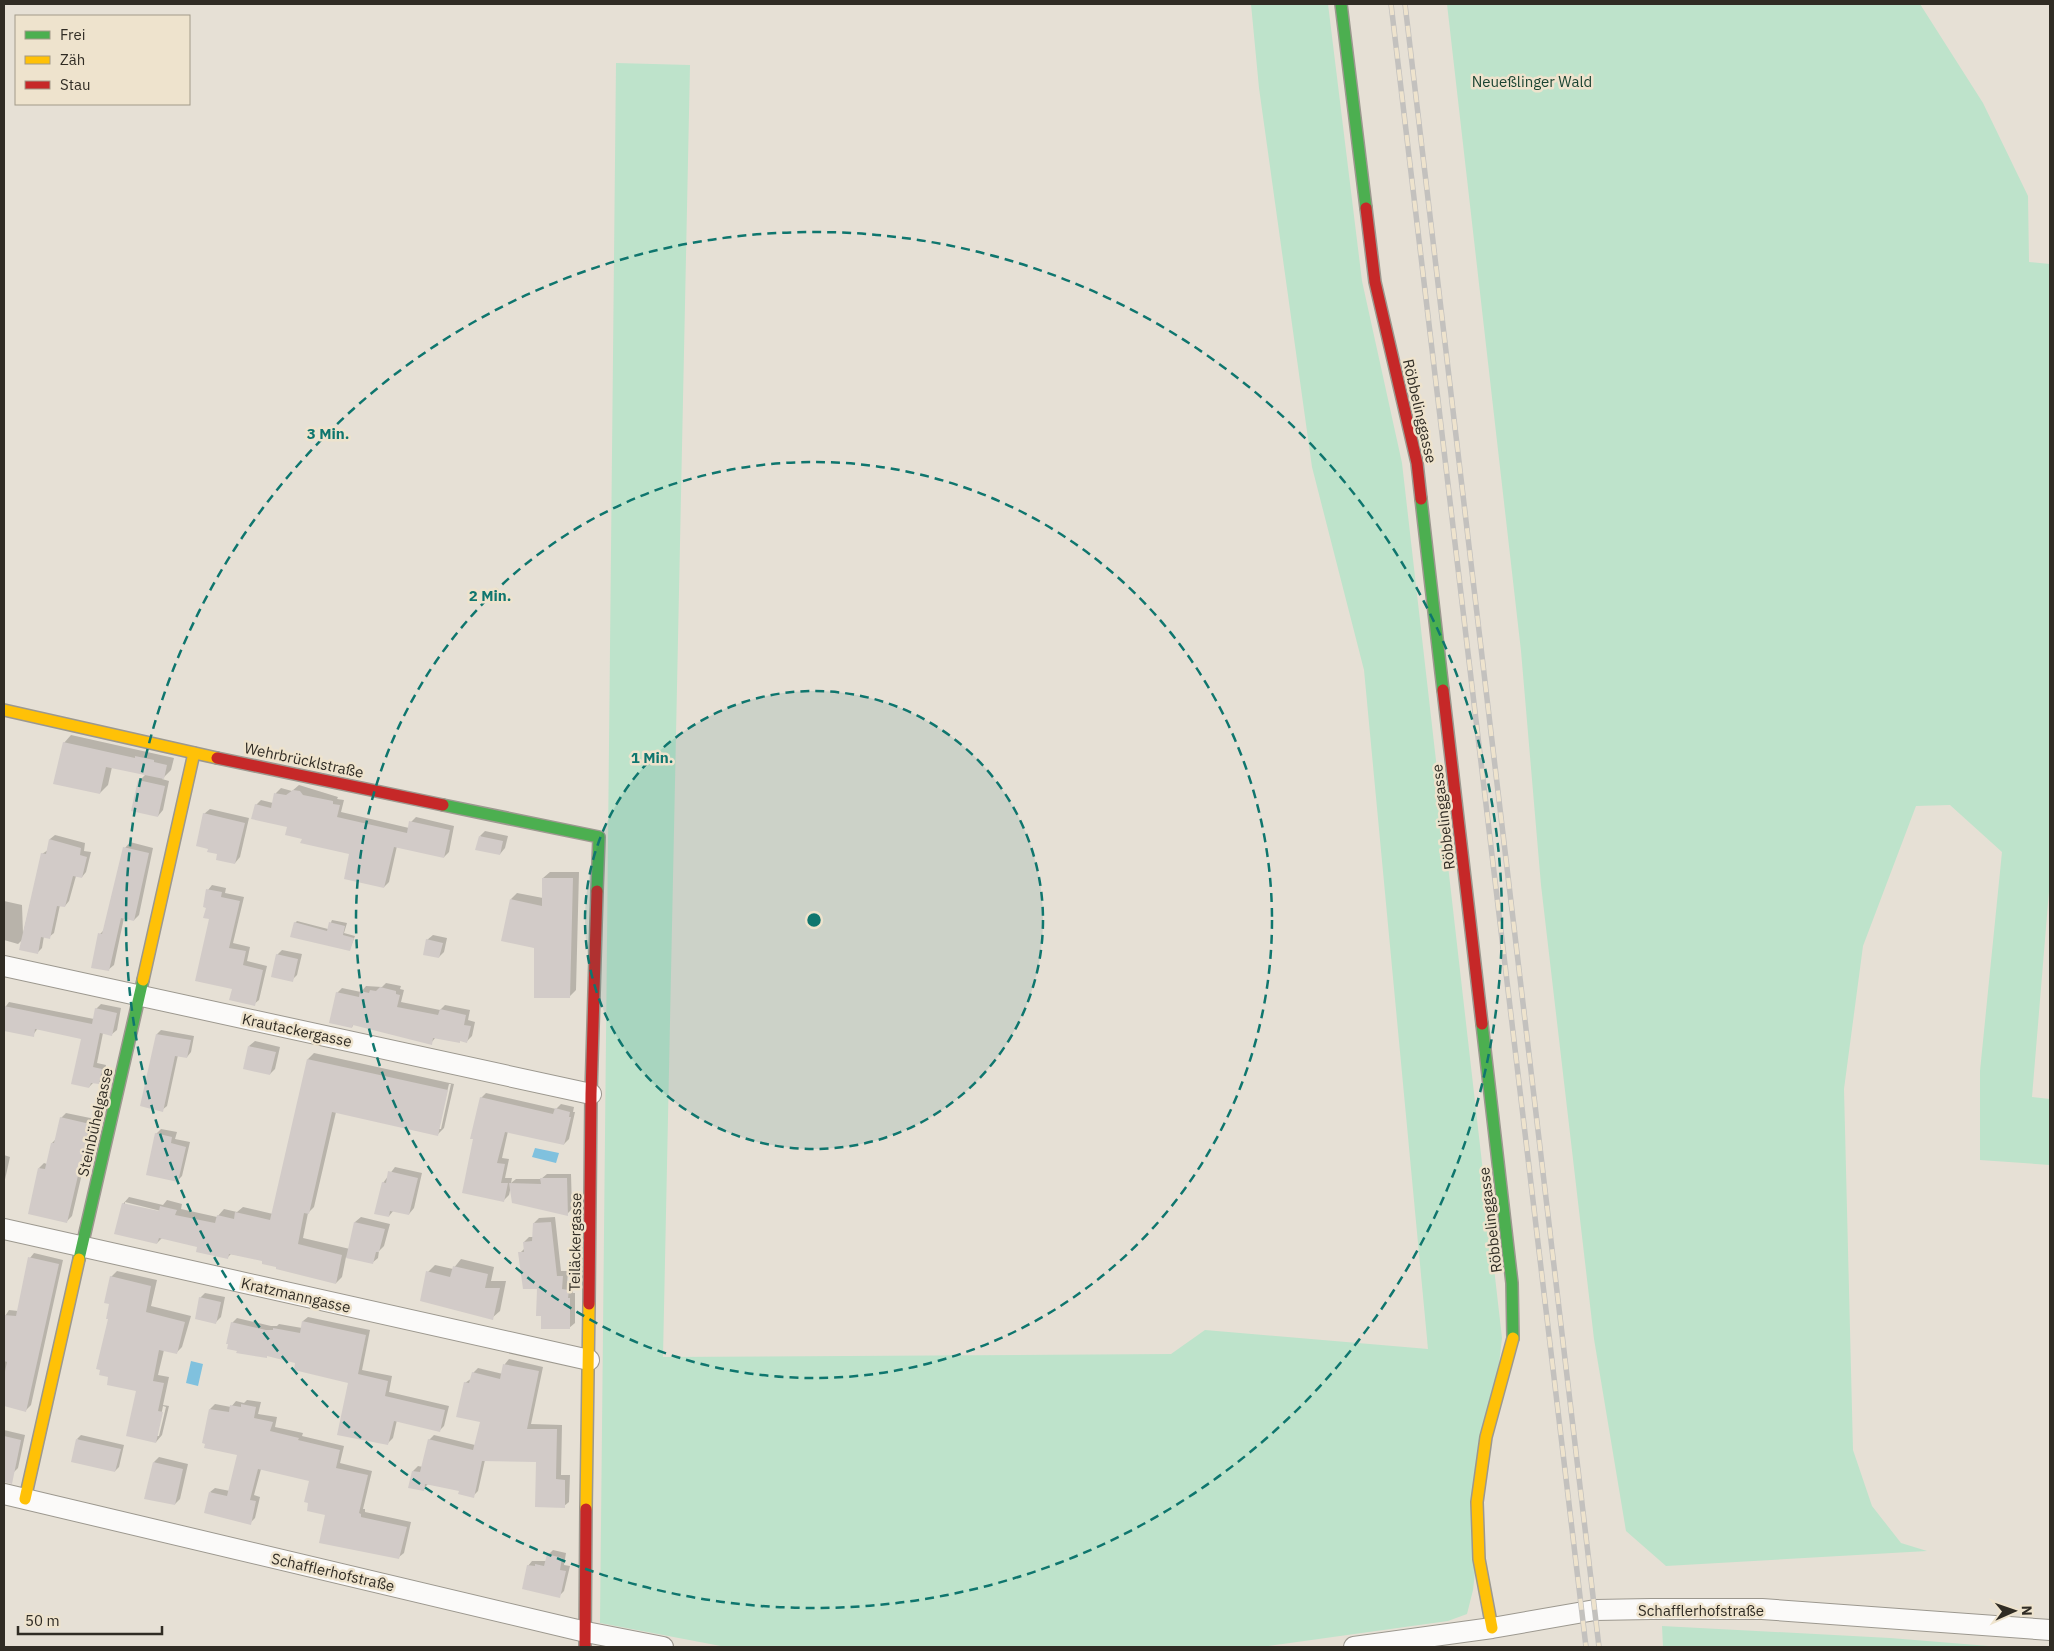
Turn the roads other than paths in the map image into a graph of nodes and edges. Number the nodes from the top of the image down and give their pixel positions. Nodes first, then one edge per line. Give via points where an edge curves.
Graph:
1 (1341, 4) edge
2 (4, 710) edge
3 (194, 753) junction
4 (599, 837) joint
5 (4, 966) edge
6 (139, 996) junction
7 (591, 1094) junction
8 (4, 1230) edge
9 (82, 1246) junction
10 (588, 1360) junction
11 (4, 1494) edge
12 (25, 1499) junction
13 (1492, 1628) junction
14 (2050, 1630) edge
15 (585, 1640) edge
16 (663, 1647) edge
17 (1354, 1647) edge

1 - 13 street, Röbbelinggasse via 1375,282 1417,463 1512,1283 1513,1341 1486,1437 1477,1502 1479,1559
2 - 3 street, Wehrbrücklstraße
3 - 4 street, Wehrbrücklstraße
3 - 6 street, Steinbühelgasse
4 - 7 street, Teiläckergasse
5 - 6 street, Krautackergasse
6 - 7 street, Krautackergasse
6 - 9 street, Steinbühelgasse
7 - 10 street, Teiläckergasse
8 - 9 street, Kratzmanngasse
9 - 10 street, Kratzmanngasse
9 - 12 street, Steinbühelgasse
10 - 15 street, Teiläckergasse
11 - 12 street, Schafflerhofstraße
12 - 15 street, Schafflerhofstraße
13 - 14 street, Schafflerhofstraße via 1595,1610 1712,1608
13 - 17 street, Schafflerhofstraße
15 - 16 street, Schafflerhofstraße

